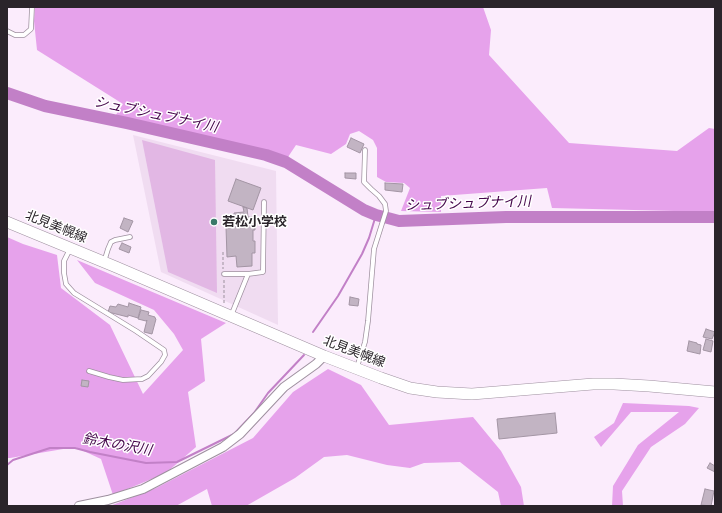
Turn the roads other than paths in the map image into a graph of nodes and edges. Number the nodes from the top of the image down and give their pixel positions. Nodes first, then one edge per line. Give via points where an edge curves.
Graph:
1 (32, 7) edge
2 (7, 31) edge
3 (365, 150) dead end
4 (264, 202) dead end
5 (7, 222) edge
6 (130, 237) dead end
7 (70, 248) junction
8 (104, 262) junction
9 (224, 274) road end
10 (248, 274) junction
11 (227, 315) junction
12 (324, 356) junction
13 (356, 369) junction
14 (89, 371) dead end
15 (715, 392) edge
16 (79, 506) edge

1 - 2 lane via 31,29 24,35
3 - 13 lane via 364,182 379,196 385,204 386,211 374,249 365,342
4 - 10 lane via 263,272
5 - 7 main road, 北見美幌線
6 - 8 lane via 111,242
7 - 8 main road, 北見美幌線
7 - 14 lane via 64,261 64,273 66,284 74,294 164,350 161,362 142,379 123,380
8 - 11 main road, 北見美幌線
9 - 10 lane
10 - 11 lane
11 - 12 main road, 北見美幌線
12 - 13 main road, 北見美幌線
12 - 16 street via 284,387 240,434 223,447 143,489
13 - 15 main road, 北見美幌線 via 410,388 437,392 472,394 593,384

